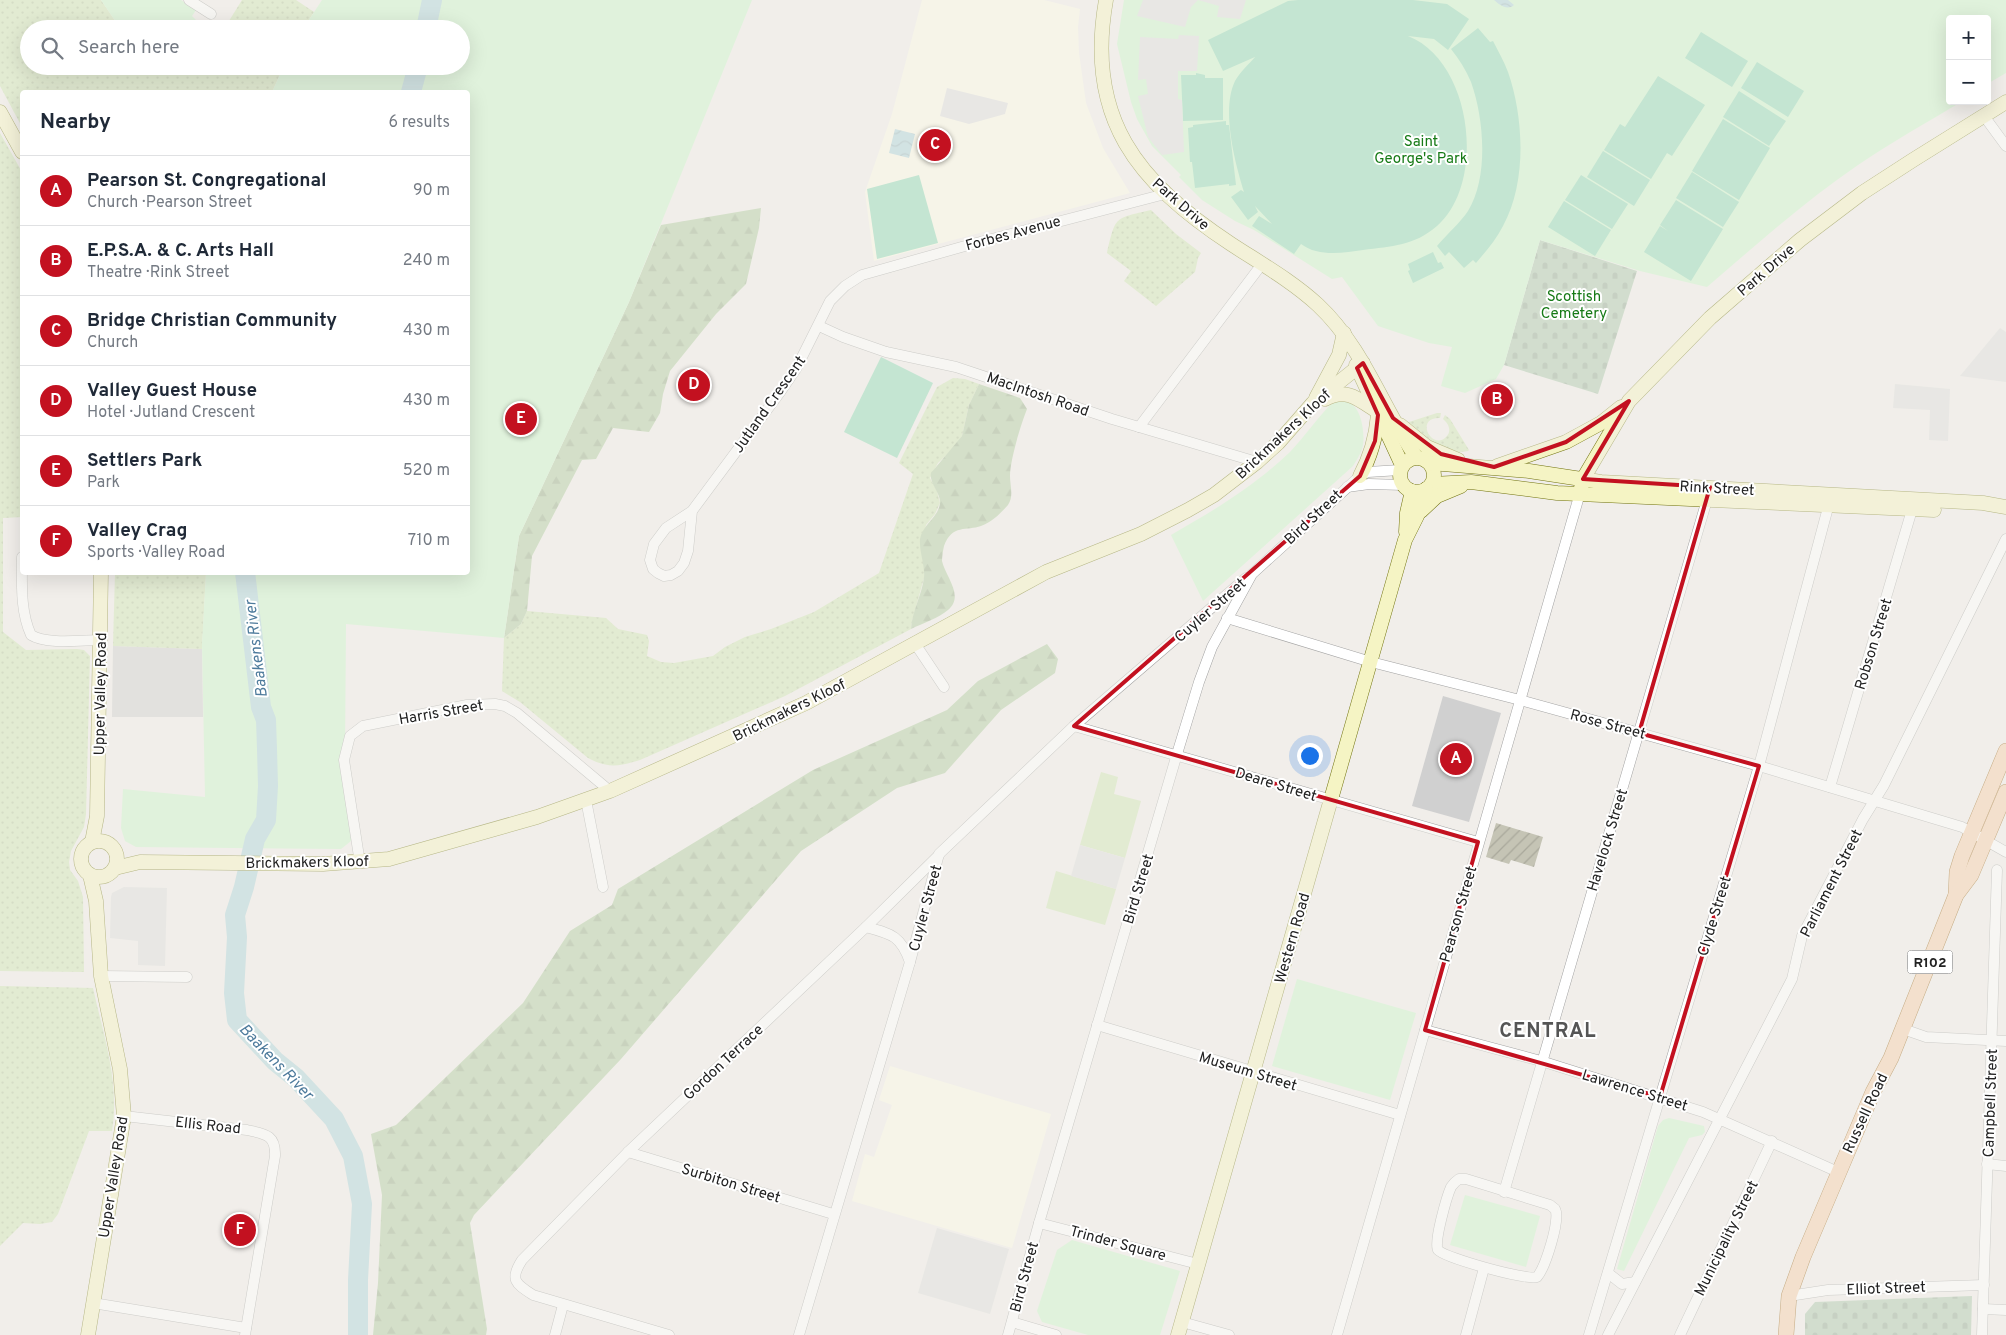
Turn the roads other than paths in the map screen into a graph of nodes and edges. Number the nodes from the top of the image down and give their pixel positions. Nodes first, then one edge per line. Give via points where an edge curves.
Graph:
1 (189, 0) edge
2 (1106, 0) edge
3 (211, 14) dead end
4 (2006, 102) edge
5 (0, 112) edge
6 (1984, 116) junction
7 (2006, 146) edge
8 (20, 148) edge
9 (1166, 194) junction
10 (1262, 264) junction
11 (862, 275) joint
12 (819, 326) junction
13 (1344, 333) junction
14 (1360, 365) junction
15 (1629, 401) junction
16 (1313, 403) junction
17 (1377, 413) junction
18 (1300, 418) junction
19 (1393, 418) junction
20 (1139, 427) junction
21 (1416, 457) junction
22 (1257, 462) junction
23 (1430, 463) junction
24 (1487, 466) junction
25 (1401, 468) junction
26 (1360, 476) junction
27 (1471, 482) junction
28 (1429, 486) junction
29 (1581, 486) junction
30 (1346, 487) junction
31 (1408, 488) junction
32 (1709, 493) junction
33 (1830, 500) junction
34 (1914, 504) junction
35 (2005, 507) edge
36 (692, 511) junction
37 (1417, 516) junction
38 (2006, 539) edge
39 (1405, 540) junction
40 (1252, 574) junction
41 (22, 575) edge
42 (101, 575) edge
43 (1227, 618) junction
44 (101, 640) junction
45 (916, 645) junction
46 (1371, 662) junction
47 (944, 687) dead end
48 (1520, 700) junction
49 (1074, 726) junction
50 (1639, 733) junction
51 (2006, 751) edge
52 (1177, 754) junction
53 (1759, 766) junction
54 (1830, 787) junction
55 (610, 791) junction
56 (2006, 792) edge
57 (586, 800) junction
58 (1331, 800) junction
59 (1873, 802) junction
60 (1971, 832) junction
61 (1985, 841) junction
62 (98, 842) junction
63 (1478, 842) junction
64 (116, 852) junction
65 (2006, 852) edge
66 (939, 854) junction
67 (140, 862) junction
68 (360, 863) junction
69 (1997, 870) dead end
70 (103, 873) junction
71 (603, 887) dead end
72 (1956, 895) junction
73 (866, 927) junction
74 (2001, 940) edge
75 (910, 962) junction
76 (101, 976) junction
77 (188, 977) dead end
78 (1097, 1025) junction
79 (1903, 1029) junction
80 (1425, 1030) junction
81 (1992, 1041) junction
82 (2006, 1041) edge
83 (1541, 1061) junction
84 (1253, 1073) junction
85 (1660, 1097) junction
86 (1400, 1115) junction
87 (124, 1116) junction
88 (1720, 1118) junction
89 (1772, 1141) junction
90 (628, 1152) junction
91 (1987, 1164) junction
92 (2006, 1166) edge
93 (1838, 1172) junction
94 (1504, 1192) junction
95 (833, 1214) junction
96 (1038, 1223) junction
97 (1198, 1264) junction
98 (1484, 1268) junction
99 (1608, 1273) junction
100 (1636, 1282) junction
101 (1984, 1285) junction
102 (1789, 1296) junction
103 (94, 1303) junction
104 (563, 1305) junction
105 (1983, 1309) junction
106 (2006, 1310) edge
107 (1012, 1322) junction
108 (1180, 1328) edge
109 (245, 1331) edge
110 (88, 1335) edge
111 (555, 1335) edge
112 (669, 1335) edge
113 (799, 1335) edge
114 (1008, 1335) edge
115 (1056, 1335) edge
116 (1229, 1335) edge
117 (1337, 1335) edge
118 (1466, 1335) edge
119 (1589, 1335) edge
120 (1608, 1335) edge
121 (1680, 1335) edge
122 (1786, 1335) edge
123 (1982, 1335) edge

1 - 3 street
2 - 9 street, Park Drive via 1101,43 1103,76 1111,112 1137,164
4 - 6 street, Park Drive
5 - 8 street
6 - 7 street
6 - 15 street, Park Drive via 1878,182 1800,240 1710,318
9 - 10 street, Park Drive via 1201,223
9 - 11 street, Forbes Avenue
10 - 13 street, Park Drive via 1318,304
10 - 20 street
11 - 12 street, Jutland Crescent via 830,301
12 - 20 street, MacIntosh Road via 886,352 956,367
12 - 36 street, Jutland Crescent via 781,392
13 - 14 street, Park Drive
13 - 16 street via 1338,355
14 - 16 street, Brickmakers Kloof
14 - 17 street, Park Drive
14 - 19 street, Park Drive
15 - 24 street via 1601,423 1566,442
15 - 29 street, Park Drive
16 - 18 street, Brickmakers Kloof
17 - 18 street via 1350,395 1341,394 1325,400
17 - 25 street, Park Drive
17 - 26 street via 1375,441
18 - 22 street, Brickmakers Kloof
19 - 21 street, Park Drive
19 - 24 street via 1427,447
20 - 22 street, MacIntosh Road
21 - 23 street
21 - 25 street
22 - 45 street, Brickmakers Kloof via 1214,495 1188,510 1141,534 1046,572
23 - 24 street, Rink Street
23 - 28 street via 1434,473
24 - 29 street, Rink Street
25 - 26 street, Bird Street
25 - 31 street via 1399,476
26 - 30 street, Bird Street
27 - 28 street, Rink Street
27 - 29 street, Rink Street via 1557,492
27 - 37 street via 1437,496
28 - 31 street via 1422,491
28 - 37 street, Western Road
29 - 32 street, Rink Street via 1601,482
29 - 48 street, Pearson Street
30 - 31 street, Bird Street via 1369,484
30 - 40 street, Bird Street
31 - 39 street, Western Road
32 - 33 street, Rink Street
32 - 50 street, Havelock Street
33 - 34 street, Rink Street
33 - 53 street, Clyde Street
34 - 35 street, Rink Street via 1982,503
34 - 54 street, Robson Street
36 - 36 street, Jutland Crescent via 684,563 678,571 664,576 653,569 650,560 654,544 666,528
37 - 39 street, Western Road
38 - 59 street, Parliament Street
39 - 46 street, Western Road
40 - 43 street, Bird Street
40 - 49 street, Cuyler Street
41 - 44 street via 22,597 30,635 52,640
42 - 44 street, Upper Valley Road
43 - 46 street, Rose Street
43 - 52 street, Bird Street via 1199,682
44 - 62 street, Upper Valley Road
45 - 47 street
45 - 55 street, Brickmakers Kloof via 798,707
46 - 48 street, Rose Street
46 - 58 street, Western Road
48 - 50 street, Rose Street
48 - 63 street, Pearson Street
49 - 52 street, Deare Street
49 - 66 street, Cuyler Street
50 - 53 street, Rose Street
50 - 83 street, Havelock Street
51 - 60 main road, Russell Road / R102
52 - 58 street, Deare Street
52 - 78 street, Bird Street
53 - 54 street, Rose Street
53 - 85 street, Clyde Street
54 - 59 street, Rose Street
55 - 57 street, Brickmakers Kloof
55 - 68 street, Harris Street via 505,706 467,704 363,726 350,736 344,767
56 - 61 main road, Russell Road / R102
57 - 68 street, Brickmakers Kloof via 425,850
57 - 71 street
58 - 63 street, Deare Street
58 - 84 street, Western Road
59 - 60 street, Rose Street
59 - 88 street, Parliament Street via 1802,936 1792,979
60 - 61 street, Rose Street
60 - 72 main road, Russell Road / R102 via 1957,872
61 - 65 street, Rose Street
61 - 72 main road, Russell Road / R102 via 1971,875
62 - 64 street via 109,844
62 - 70 street via 83,850 81,861 82,867
63 - 80 street, Pearson Street
64 - 67 street, Brickmakers Kloof
64 - 70 street via 117,858
66 - 73 street, Gordon Terrace
66 - 75 street, Cuyler Street
67 - 68 street, Brickmakers Kloof
67 - 70 street, Brickmakers Kloof
69 - 74 street, Campbell Street
70 - 76 street, Upper Valley Road via 96,901
72 - 79 main road, Russell Road / R102
73 - 75 street via 898,939 905,947
73 - 90 street, Gordon Terrace
74 - 81 street, Campbell Street
75 - 95 street, Cuyler Street
76 - 77 street
76 - 87 street, Upper Valley Road via 120,1069
78 - 84 street, Museum Street
78 - 96 street, Bird Street
79 - 81 street via 1926,1037
79 - 93 main road, Russell Road / R102
80 - 83 street, Lawrence Street
80 - 86 street, Pearson Street
81 - 82 street
81 - 91 street, Campbell Street
83 - 85 street, Lawrence Street
83 - 94 street, Havelock Street
84 - 86 street, Museum Street
84 - 97 street, Western Road
85 - 88 street, Lawrence Street
85 - 99 street, Clyde Street
86 - 117 street, Pearson Street
87 - 103 street, Upper Valley Road
87 - 109 street, Ellis Road via 247,1130 272,1139 275,1156
88 - 89 street, Lawrence Street
88 - 100 street, Parliament Street
89 - 93 street, Lawrence Street
89 - 121 street, Municipality Street
90 - 95 street, Surbiton Street
90 - 104 street, Gordon Terrace via 515,1271 515,1280 524,1289
91 - 92 street
91 - 101 street, Campbell Street
93 - 102 main road, Russell Road / R102
94 - 98 street via 1459,1179 1451,1188 1437,1235 1436,1244 1440,1252
94 - 98 street via 1553,1207 1557,1211 1557,1220 1537,1277 1527,1278
95 - 113 street, Cuyler Street
96 - 97 street, Trinder Square
96 - 107 street, Bird Street
97 - 108 street, Western Road
98 - 118 street
99 - 100 street via 1622,1284
99 - 119 street, Clyde Street
100 - 120 street, Parliament Street
101 - 102 street, Elliot Street via 1828,1290
101 - 105 street, Campbell Street
102 - 122 main road, Russell Road / R102
103 - 109 street
103 - 110 street, Upper Valley Road
104 - 111 street
104 - 112 street
105 - 106 street
105 - 123 street, Campbell Street
107 - 114 street, Bird Street
107 - 115 street
108 - 116 street

